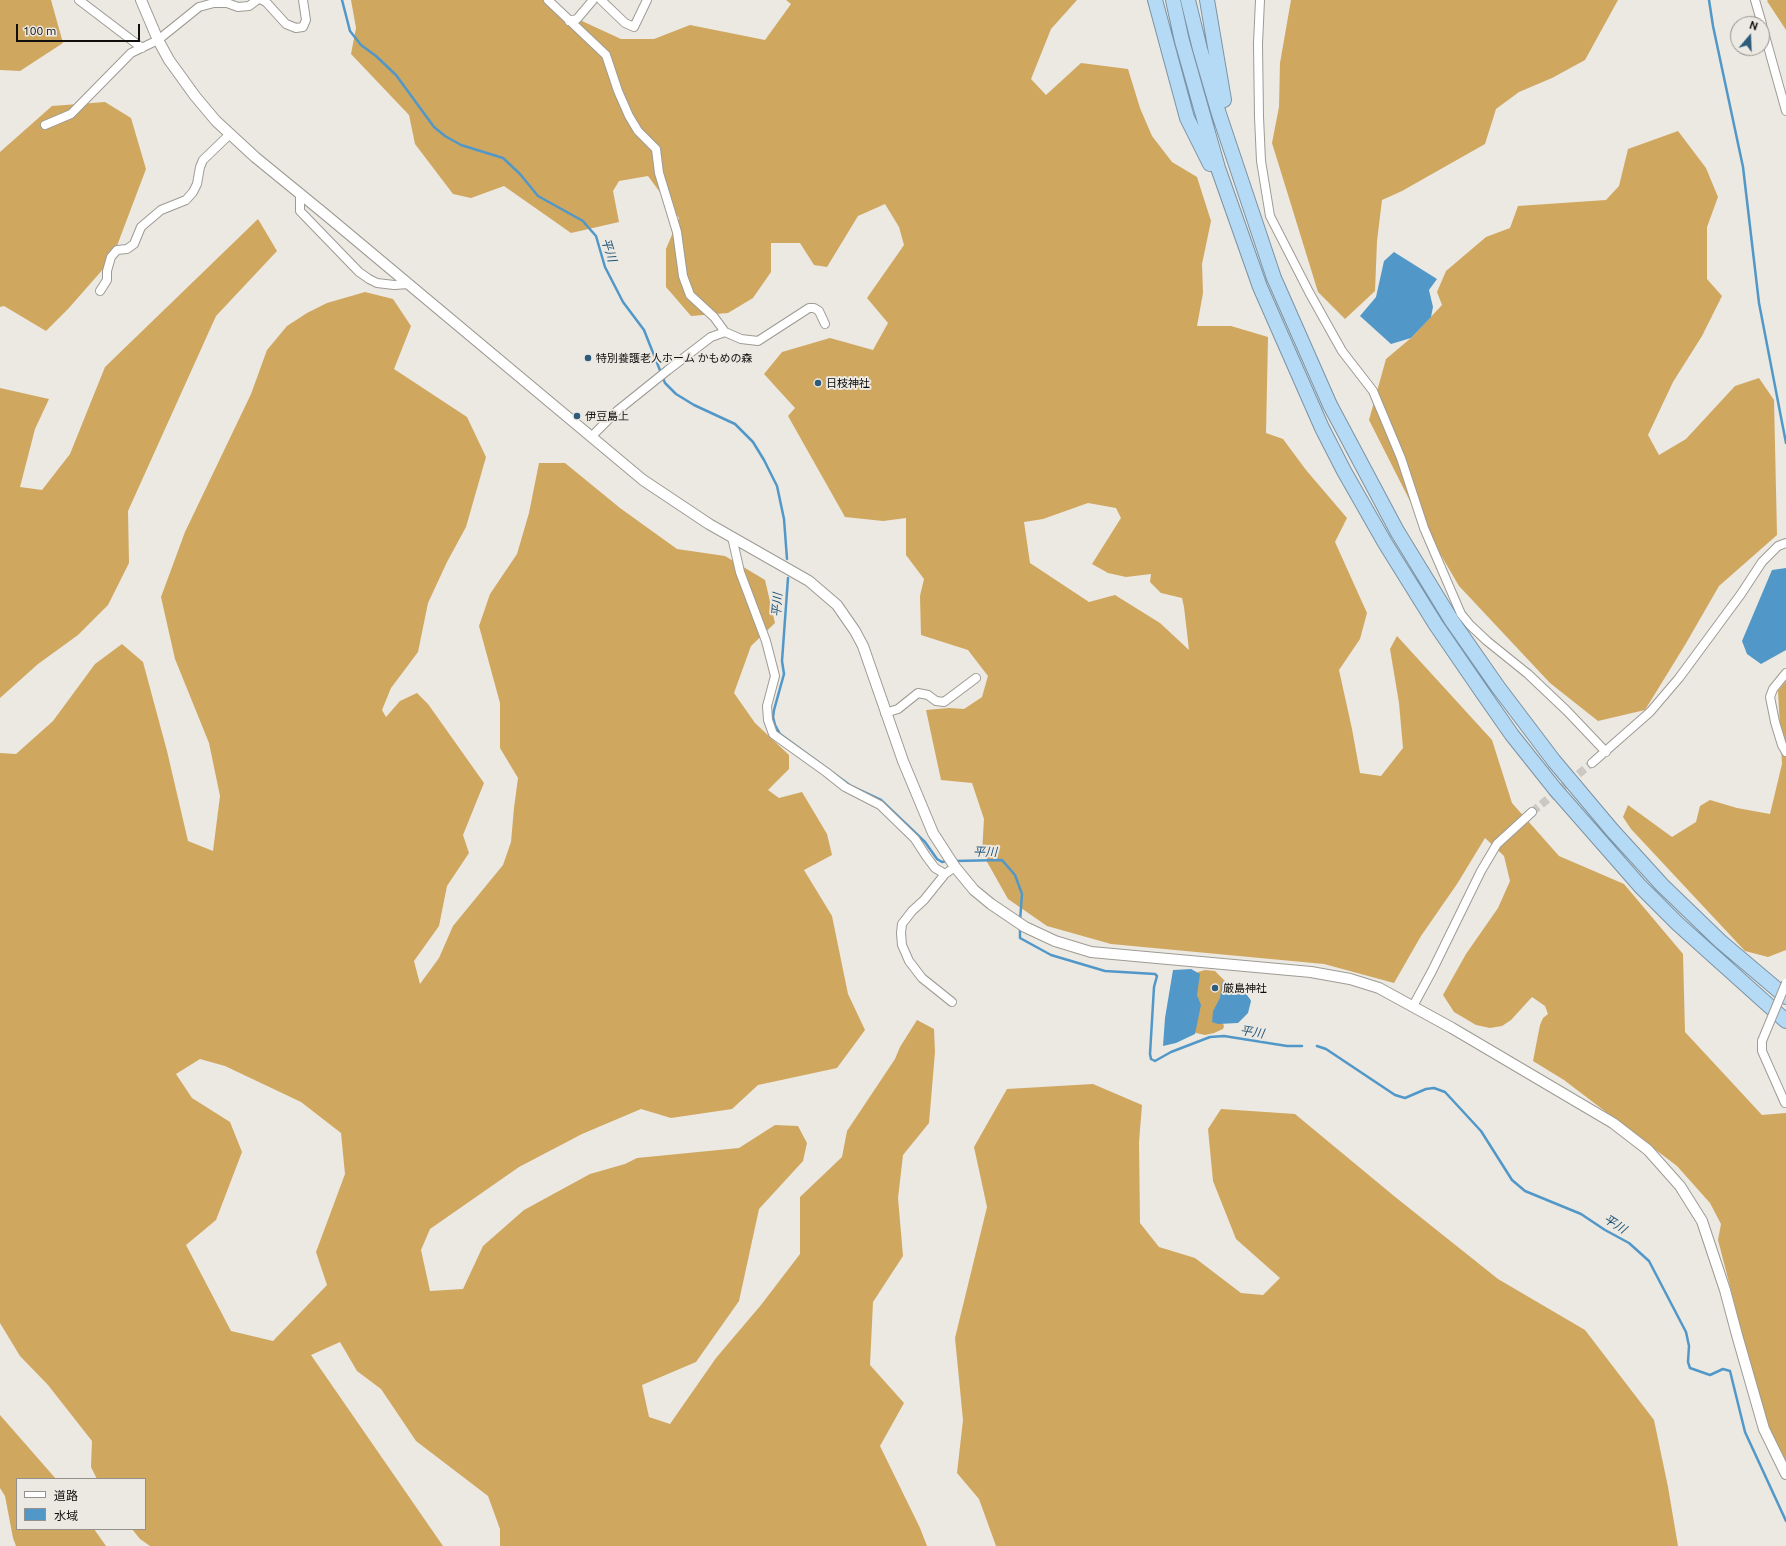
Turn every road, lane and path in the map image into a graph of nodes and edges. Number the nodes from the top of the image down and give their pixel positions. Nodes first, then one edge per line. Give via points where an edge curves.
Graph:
1 (79, 0) edge
2 (141, 0) edge
3 (257, 0) edge
4 (262, 0) edge
5 (303, 0) edge
6 (548, 0) edge
7 (593, 0) edge
8 (601, 0) edge
9 (647, 0) edge
10 (1151, 0) edge
11 (1155, 0) edge
12 (1173, 0) edge
13 (1188, 0) edge
14 (1207, 0) edge
15 (1260, 0) edge
16 (1755, 0) edge
17 (1759, 16) edge
18 (569, 21) junction
19 (158, 40) junction
20 (1166, 46) junction
21 (142, 48) junction
22 (1770, 54) edge
23 (1786, 111) edge
24 (45, 125) dead end
25 (230, 134) junction
26 (1233, 155) junction
27 (300, 194) junction
28 (409, 284) junction
29 (1260, 287) junction
30 (100, 291) dead end
31 (824, 324) dead end
32 (725, 332) junction
33 (591, 437) junction
34 (732, 537) junction
35 (1786, 543) edge
36 (1786, 673) edge
37 (976, 678) dead end
38 (885, 713) junction
39 (1606, 752) junction
40 (1786, 752) edge
41 (1592, 763) tunnel mouth
42 (1532, 812) tunnel mouth
43 (952, 864) junction
44 (945, 874) junction
45 (1786, 983) edge
46 (1786, 997) edge
47 (952, 1002) dead end
48 (1413, 1006) junction
49 (1786, 1021) edge
50 (1785, 1103) dead end
51 (1786, 1474) edge

1 - 21 street
2 - 19 street
3 - 19 street via 249,6 214,3 200,7
4 - 5 street via 286,24 296,28 303,27 306,20
6 - 18 street
7 - 18 street via 577,19
8 - 9 street via 625,23 634,27
10 - 20 highway
11 - 20 highway
12 - 29 highway via 1184,49 1218,168
13 - 26 highway via 1202,57
14 - 26 highway via 1221,90 1233,131
15 - 39 street via 1258,44 1261,161 1270,216 1342,351 1373,391 1401,458 1424,528 1461,614 1487,641 1562,705
16 - 17 street
18 - 32 street via 606,56 629,116 638,132 656,149 659,173 677,232 683,276 690,295 714,317
19 - 21 street
19 - 25 street via 195,96
20 - 29 highway via 1187,118 1213,170 1240,250
21 - 24 street via 131,53 71,114
22 - 23 street
25 - 27 street
25 - 30 street via 203,160 197,184 186,200 161,210 141,227 134,244 117,250 111,257 107,280
26 - 46 highway via 1274,278 1330,405 1397,531 1452,621 1554,761 1612,830 1662,885 1715,936
27 - 28 street
27 - 28 street via 300,211 359,272 377,283
28 - 33 street
29 - 49 highway via 1322,428 1347,478 1436,625 1512,735 1555,789 1640,886 1715,959
31 - 32 street via 819,311 810,308 758,341 741,339
32 - 33 street via 711,337 668,370
33 - 34 street via 661,493
34 - 38 street via 809,581 837,605 859,639
34 - 44 street via 740,572 766,642 775,676 767,706 773,734 845,787 880,805 915,839 930,862
35 - 39 street via 1778,546 1762,562 1655,707
36 - 40 street via 1770,697 1774,722
37 - 38 street via 944,702 918,693 898,709
38 - 43 street via 923,811
39 - 41 street
42 - 48 street via 1497,844
43 - 44 street
43 - 48 street via 990,904 1015,922 1055,941 1092,952 1330,975 1379,988
44 - 47 street via 902,924 900,933 909,961 922,978
45 - 50 street, bridge via 1762,1041 1762,1051
48 - 51 street via 1613,1123 1648,1150 1680,1186 1702,1221 1725,1290 1764,1429

